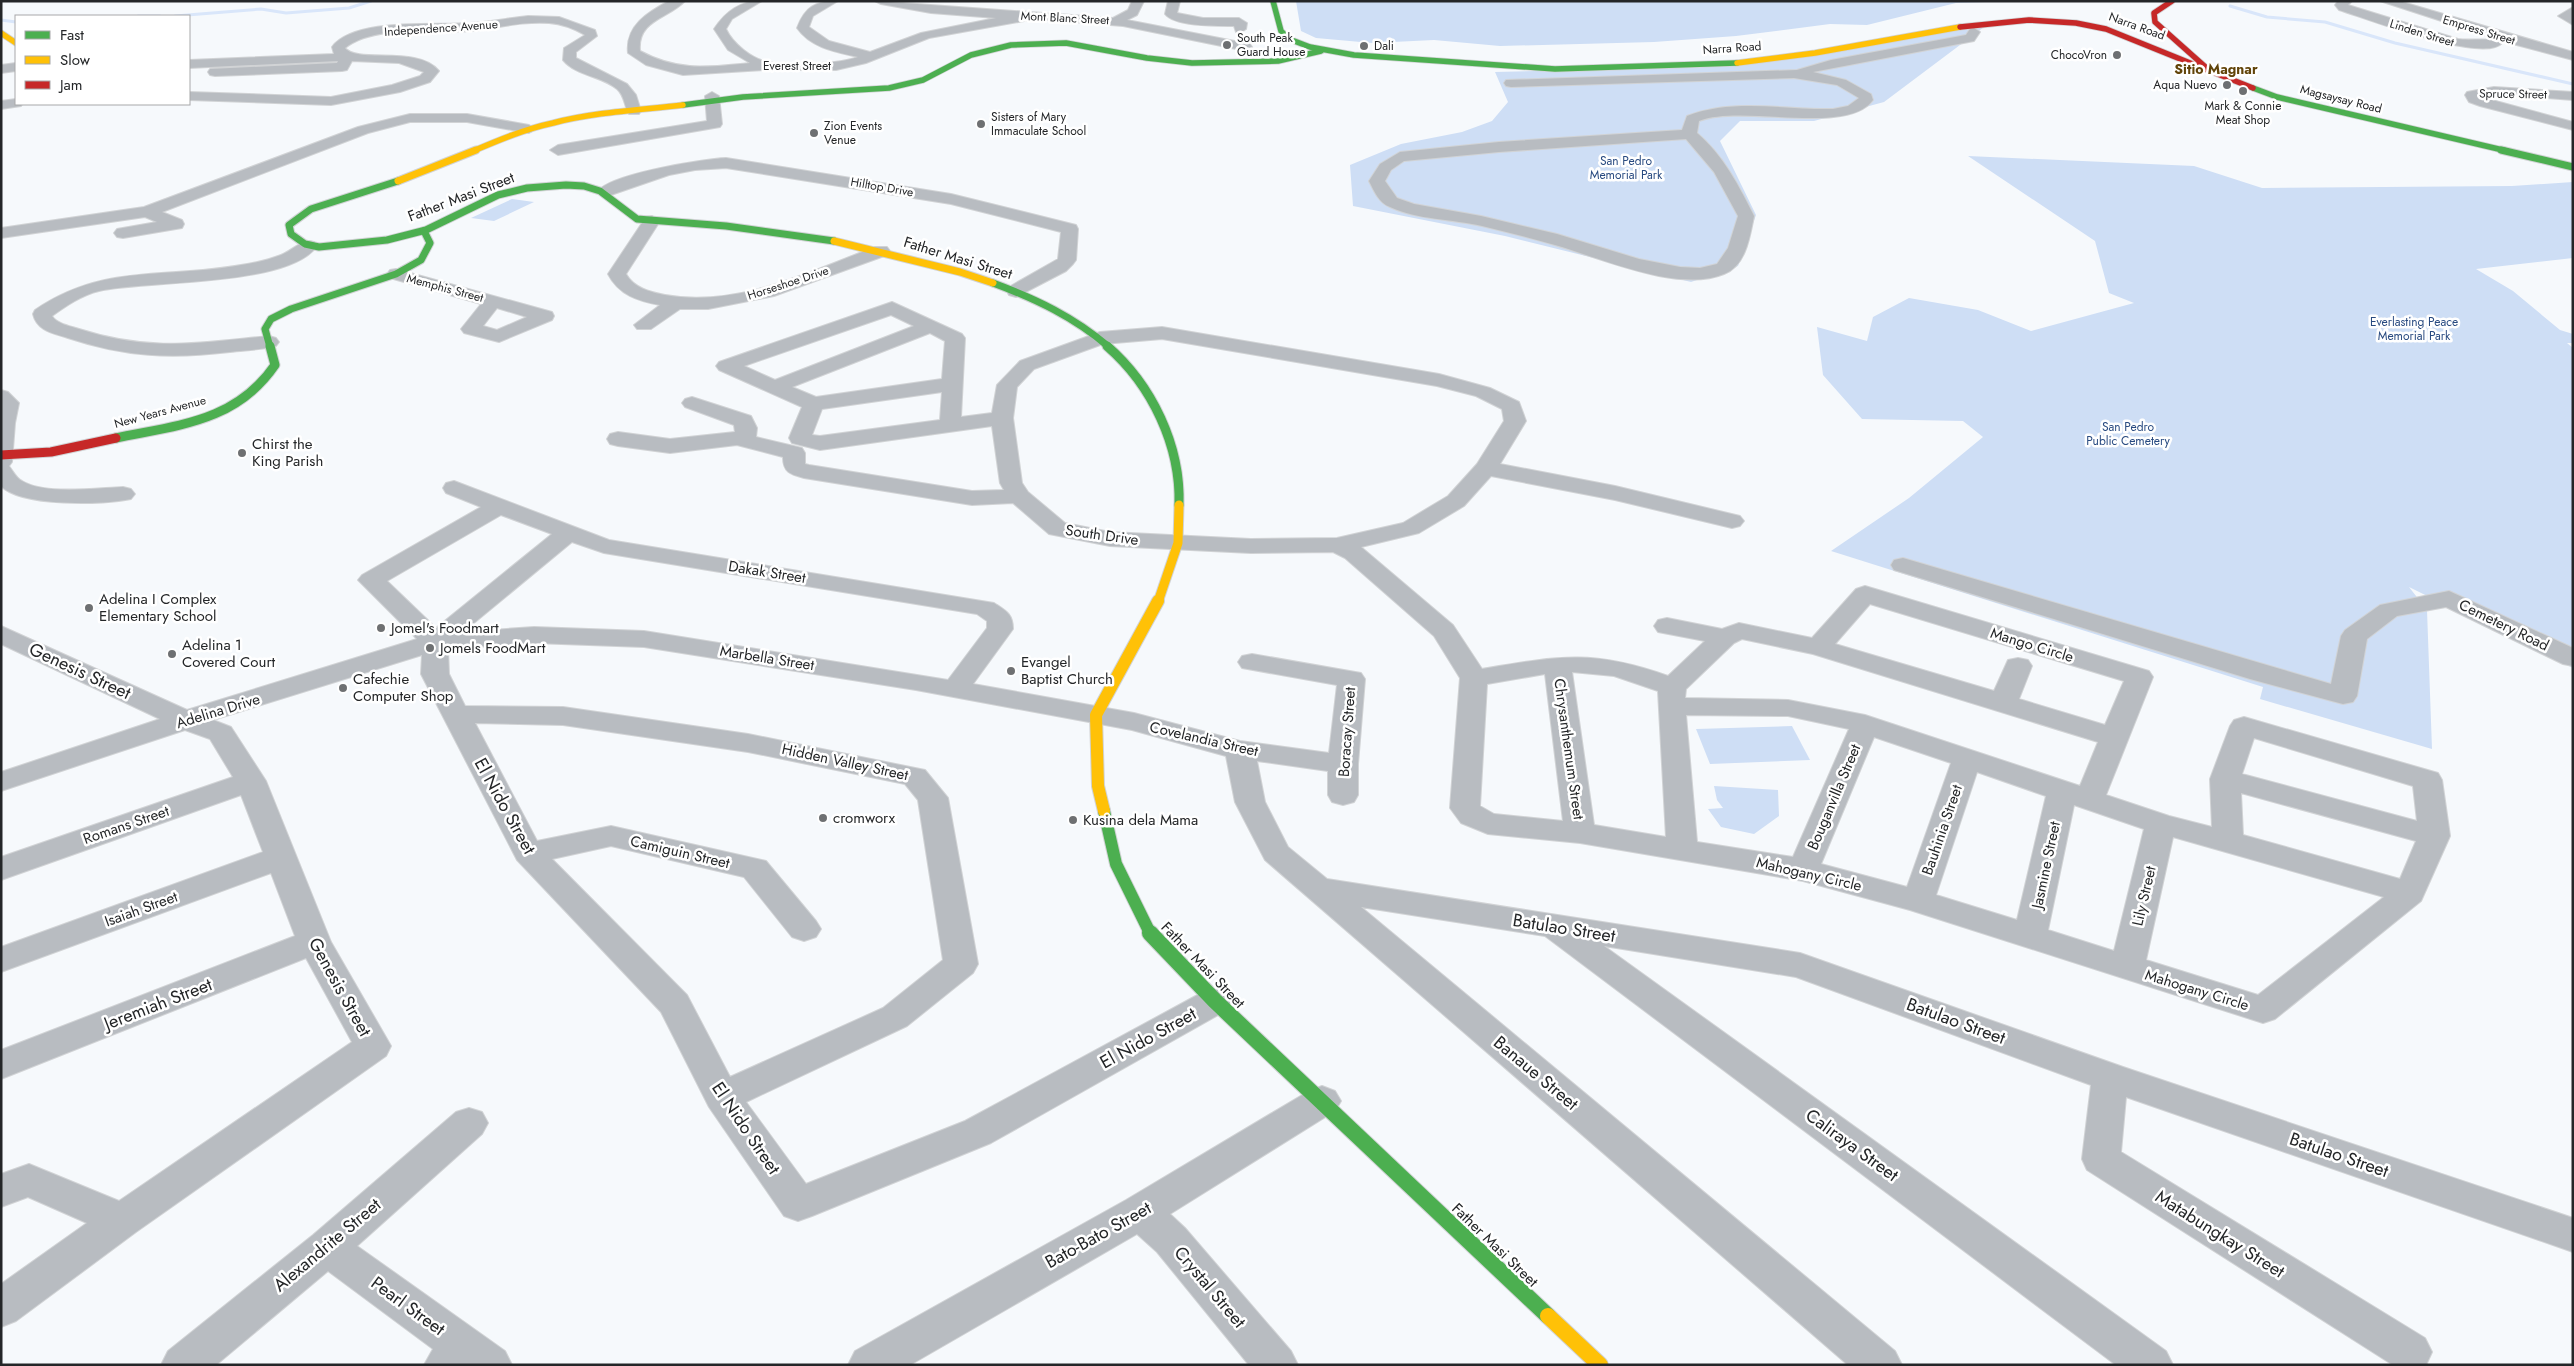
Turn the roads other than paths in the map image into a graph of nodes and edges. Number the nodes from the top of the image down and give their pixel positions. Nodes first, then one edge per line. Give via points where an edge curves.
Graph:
1 (679, 1) edge
2 (756, 1) edge
3 (832, 1) edge
4 (882, 1) edge
5 (1138, 1) edge
6 (1174, 1) edge
7 (1273, 1) edge
8 (2172, 1) edge
9 (2346, 1) edge
10 (2386, 1) edge
11 (2416, 1) edge
12 (2445, 6) dead end
13 (2573, 11) edge
14 (1033, 16) junction
15 (1115, 21) junction
16 (2573, 21) edge
17 (1203, 22) junction
18 (1240, 25) dead end
19 (1179, 32) junction
20 (1974, 32) dead end
21 (1, 33) edge
22 (1289, 39) junction
23 (2513, 40) junction
24 (1270, 42) dead end
25 (14, 48) edge
26 (1247, 49) junction
27 (1321, 51) junction
28 (1897, 51) junction
29 (869, 56) junction
30 (2571, 56) edge
31 (347, 57) junction
32 (1924, 60) dead end
33 (1261, 61) junction
34 (2544, 62) dead end
35 (1733, 63) junction
36 (190, 64) edge
37 (766, 66) junction
38 (15, 67) edge
39 (1, 70) edge
40 (2210, 71) junction
41 (1747, 74) junction
42 (1794, 74) junction
43 (1859, 75) dead end
44 (1832, 80) junction
45 (1511, 82) dead end
46 (190, 96) edge
47 (2573, 96) edge
48 (713, 98) junction
49 (15, 103) edge
50 (1, 105) edge
51 (633, 109) junction
52 (2573, 115) edge
53 (2534, 116) junction
54 (2573, 126) edge
55 (526, 128) junction
56 (1689, 134) junction
57 (558, 150) dead end
58 (2573, 167) edge
59 (605, 192) junction
60 (147, 212) junction
61 (652, 221) junction
62 (424, 231) junction
63 (1, 233) edge
64 (107, 235) dead end
65 (79, 239) dead end
66 (308, 246) junction
67 (13, 248) dead end
68 (881, 251) junction
69 (396, 274) junction
70 (1016, 291) junction
71 (493, 301) dead end
72 (673, 305) junction
73 (644, 325) dead end
74 (929, 327) junction
75 (1100, 338) junction
76 (269, 342) junction
77 (951, 384) junction
78 (774, 387) junction
79 (1, 396) edge
80 (692, 403) dead end
81 (814, 404) junction
82 (1002, 418) junction
83 (950, 424) junction
84 (618, 438) dead end
85 (745, 438) junction
86 (2, 460) edge
87 (1486, 468) junction
88 (454, 488) dead end
89 (123, 494) dead end
90 (1019, 496) junction
91 (501, 504) junction
92 (1732, 521) dead end
93 (570, 532) junction
94 (1178, 543) junction
95 (1337, 545) junction
96 (1903, 565) dead end
97 (1667, 626) dead end
98 (1, 634) edge
99 (1725, 637) junction
100 (435, 642) junction
101 (1818, 646) junction
102 (2573, 658) edge
103 (1252, 662) dead end
104 (1558, 666) junction
105 (2018, 666) dead end
106 (1474, 678) junction
107 (955, 689) junction
108 (1672, 697) junction
109 (2003, 703) junction
110 (455, 714) junction
111 (1096, 715) junction
112 (185, 720) junction
113 (1865, 724) junction
114 (2114, 737) junction
115 (1240, 750) junction
116 (1967, 758) junction
117 (1343, 764) junction
118 (2225, 779) junction
119 (2, 780) edge
120 (251, 781) junction
121 (1343, 795) dead end
122 (2076, 796) junction
123 (2161, 824) junction
124 (1580, 833) junction
125 (2434, 836) junction
126 (2228, 841) junction
127 (1682, 849) junction
128 (528, 853) junction
129 (280, 858) junction
130 (1, 869) edge
131 (1803, 870) junction
132 (1320, 888) junction
133 (2410, 893) junction
134 (1918, 902) junction
135 (1552, 926) junction
136 (804, 929) dead end
137 (2030, 938) junction
138 (314, 942) junction
139 (1, 960) edge
140 (2127, 968) junction
141 (1215, 1001) junction
142 (1, 1065) edge
143 (2110, 1077) junction
144 (722, 1097) junction
145 (1322, 1100) junction
146 (469, 1124) dead end
147 (1, 1191) edge
148 (1140, 1212) junction
149 (122, 1220) junction
150 (2573, 1235) edge
151 (327, 1247) junction
152 (1, 1308) edge
153 (2411, 1353) edge
154 (467, 1359) edge
155 (1266, 1362) edge
156 (183, 1365) edge
157 (870, 1365) edge
158 (1600, 1365) edge
159 (1880, 1365) edge
160 (2151, 1365) edge

1 - 37 street, Everest Street via 660,11 639,29 632,45 634,53 659,67 687,72
2 - 37 street via 728,17 720,29 724,40
3 - 29 street via 808,14 803,28 818,41
4 - 14 street, Mont Blanc Street via 913,8
5 - 15 street via 1133,12
6 - 17 street via 1173,16
7 - 22 street via 1281,31
8 - 40 street, Magsaysay Road via 2154,13 2155,22
9 - 23 street, Linden Street via 2341,5 2343,8 2456,43 2472,45
10 - 23 street, Empress Street
11 - 12 street
13 - 16 street via 2564,16
14 - 15 street, Mont Blanc Street
14 - 29 street, Everest Street via 932,33
15 - 19 street, Mont Blanc Street
17 - 18 street
17 - 19 street
19 - 26 street, Mont Blanc Street
20 - 28 street via 1970,38
21 - 25 street
22 - 24 street
22 - 27 street, Narra Road
23 - 30 street, Empress Street
26 - 33 street
26 - 48 street via 1170,58 1070,41 1028,41 975,49 920,75 880,86
27 - 33 street via 1289,60
27 - 35 street, Narra Road via 1516,68
28 - 32 street
28 - 42 street
29 - 37 street, Everest Street via 846,65
30 - 34 street
31 - 36 street via 342,67 216,72 224,63
31 - 46 street, Independence Avenue via 397,59 432,71 425,79 395,89 331,102
31 - 51 street, Independence Avenue via 339,52 342,42 390,30 470,27 546,19 563,21 591,33 570,51 570,60 580,69 615,80 629,94
33 - 48 street via 1175,62 1066,43 1028,43 981,51 923,80 889,88
35 - 40 street, Narra Road via 1815,53 1990,22 2037,20 2076,23 2113,31
35 - 41 street
38 - 39 street
40 - 58 street, Magsaysay Road via 2291,101
41 - 42 street
41 - 45 street
42 - 44 street
43 - 44 street
44 - 56 street via 1856,89 1866,100 1852,109 1829,113 1755,111 1705,114 1692,119
47 - 53 street, Spruce Street via 2514,92 2472,95 2485,104
48 - 51 street
48 - 57 street via 715,124
49 - 50 street
51 - 55 street
52 - 53 street
53 - 54 street, Spruce Street
55 - 60 street via 467,118 410,118 363,130
55 - 66 street via 435,170 325,203 298,217 289,225 291,234
56 - 56 street via 1700,143 1727,180 1746,216 1728,265 1718,271 1699,274 1658,269 1553,238 1397,205 1384,196 1377,181 1384,167 1400,157
59 - 61 street, Father Masi Street via 624,214
59 - 62 street, Father Masi Street via 586,186 551,185 508,192
59 - 70 street, Hilltop Drive via 670,169 726,163 951,199 1070,229 1067,260
60 - 63 street
60 - 64 street via 176,224
61 - 68 street, Father Masi Street via 777,232
61 - 72 street, Horseshoe Drive via 617,274 621,282 639,295
62 - 66 street, Father Masi Street via 344,244
62 - 69 street, New Years Avenue via 430,243 421,260
65 - 67 street
66 - 76 street via 290,258 253,269 151,278 95,287 75,294 42,314 44,321 52,326 107,344 136,349 171,351
68 - 70 street, Father Masi Street via 985,279
68 - 72 street, Horseshoe Drive via 744,297
69 - 71 street, Memphis Street
69 - 76 street, New Years Avenue via 327,296 271,319 265,329
70 - 75 street, Father Masi Street
72 - 73 street
74 - 77 street via 955,338
74 - 78 street
74 - 78 street via 892,308 726,366
75 - 82 street, South Drive via 1027,365 1007,385
75 - 87 street, South Drive via 1154,333 1191,336 1439,380 1483,392 1512,406 1515,421
75 - 94 street, Father Masi Street via 1127,364 1149,395 1172,444 1180,490
76 - 86 street, New Years Avenue via 275,365 267,380 248,397 223,409 188,421 62,450
77 - 81 street
77 - 83 street
78 - 81 street
79 - 86 street via 9,403 4,423
80 - 85 street via 743,421
81 - 83 street via 800,438 820,443
82 - 83 street
82 - 90 street, South Drive via 1012,484
84 - 85 street via 670,446
85 - 90 street via 753,444 794,453 794,467 804,471 972,498
86 - 89 street via 12,485 32,491
87 - 92 street via 1606,491
87 - 95 street, South Drive via 1456,501 1411,528
88 - 91 street, Dakak Street
90 - 94 street, South Drive via 1057,528 1110,540
91 - 93 street, Dakak Street
91 - 100 street via 371,580
93 - 100 street
93 - 107 street, Dakak Street via 604,546 985,608 1000,618 1000,629
94 - 95 street, South Drive
94 - 111 street, Father Masi Street via 1157,605
95 - 106 street via 1354,553 1444,631
96 - 102 street, Cemetery Road via 2343,696 2354,636 2389,610 2449,599
97 - 99 street
98 - 112 street, Genesis Street
99 - 101 street via 1739,631
99 - 108 street
100 - 107 street, Marbella Street via 534,635 644,639
100 - 110 street, El Nido Street via 435,674
100 - 112 street, Adelina Drive
101 - 109 street
101 - 114 street, Mango Circle via 1866,594 2140,677
103 - 117 street, Boracay Street via 1350,679
104 - 106 street
104 - 108 street via 1594,665 1618,669
104 - 124 street, Chrysanthemum Street
105 - 109 street
106 - 124 street, Mahogany Circle via 1465,808 1472,816 1488,824
107 - 111 street, Marbella Street
108 - 113 street via 1788,708
108 - 127 street
109 - 114 street
110 - 128 street, El Nido Street
110 - 144 street, Hidden Valley Street via 563,716 748,742 915,777 933,798 961,964 895,1017
111 - 115 street, Covelandia Street
111 - 141 street, Father Masi Street via 1098,786 1116,864 1150,933
112 - 119 street, Adelina Drive
112 - 120 street, Genesis Street via 221,733
113 - 116 street
113 - 131 street, Bouganvilla Street
114 - 122 street, Mango Circle
115 - 117 street, Covelandia Street
115 - 132 street, Banaue Street via 1250,802 1276,853
116 - 122 street
116 - 134 street, Bauhinia Street
117 - 121 street, Boracay Street
118 - 125 street
118 - 125 street via 2244,726 2426,780
118 - 126 street
120 - 129 street, Genesis Street
120 - 130 street, Romans Street
122 - 123 street
122 - 137 street, Jasmine Street
123 - 126 street
123 - 140 street, Lily Street
124 - 127 street, Mahogany Circle
125 - 133 street, Mahogany Circle
126 - 133 street
127 - 131 street, Mahogany Circle
128 - 136 street, Camiguin Street via 611,836 754,869
128 - 144 street, El Nido Street via 674,1004
129 - 138 street, Genesis Street
129 - 139 street, Isaiah Street
131 - 134 street, Mahogany Circle
132 - 135 street, Batulao Street
132 - 159 street, Banaue Street
133 - 140 street, Mahogany Circle via 2263,1010
134 - 137 street, Mahogany Circle
135 - 143 street, Batulao Street via 1800,965
135 - 160 street, Caliraya Street
137 - 140 street, Mahogany Circle
138 - 142 street, Jeremiah Street
138 - 149 street, Genesis Street via 373,1046
141 - 144 street, El Nido Street via 978,1132 798,1204
141 - 145 street, Father Masi Street
143 - 150 street, Batulao Street
143 - 153 street, Matabungkay Street via 2101,1159
145 - 148 street, Bato-Bato Street
145 - 158 street, Father Masi Street
146 - 151 street, Alexandrite Street
147 - 149 street via 29,1180
148 - 155 street, Crystal Street via 1171,1240
148 - 157 street, Bato-Bato Street
149 - 152 street, Genesis Street
151 - 154 street, Pearl Street
151 - 156 street, Alexandrite Street

